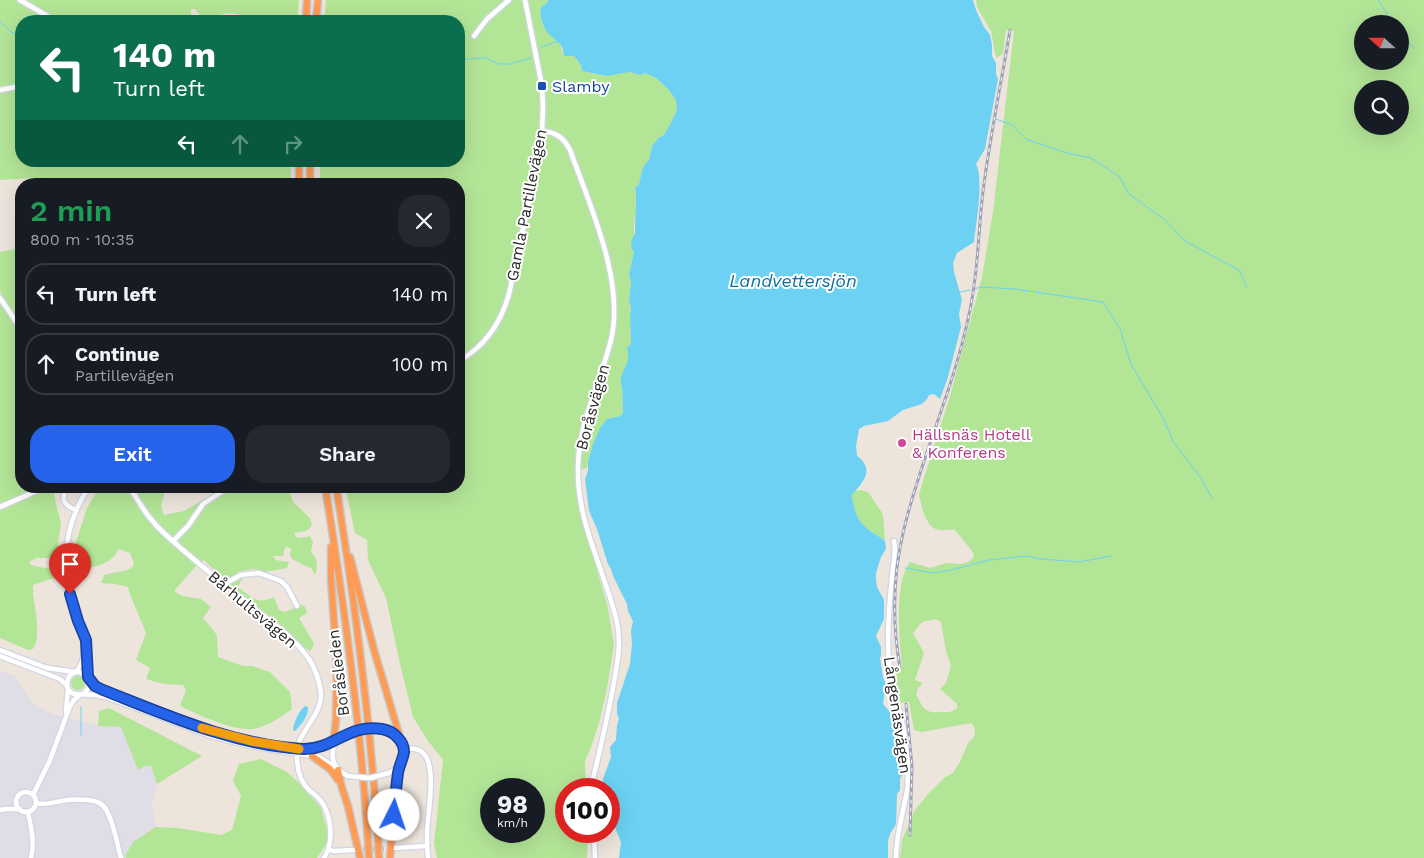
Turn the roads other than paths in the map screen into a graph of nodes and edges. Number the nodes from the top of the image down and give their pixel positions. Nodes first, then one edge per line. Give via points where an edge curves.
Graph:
1 (20, 0) edge
2 (307, 0) edge
3 (318, 0) edge
4 (509, 0) edge
5 (525, 0) edge
6 (46, 15) edge
7 (306, 15) edge
8 (317, 15) edge
9 (474, 36) dead end
10 (15, 87) edge
11 (0, 90) edge
12 (542, 131) junction
13 (0, 298) edge
14 (15, 320) edge
15 (465, 357) edge
16 (32, 493) edge
17 (63, 493) edge
18 (86, 493) edge
19 (134, 493) edge
20 (220, 493) edge
21 (326, 493) edge
22 (337, 493) edge
23 (0, 507) edge
24 (76, 510) junction
25 (342, 522) junction
26 (331, 523) junction
27 (173, 541) junction
28 (894, 541) dead end
29 (224, 584) junction
30 (297, 606) dead end
31 (78, 621) junction
32 (0, 650) edge
33 (0, 656) edge
34 (76, 672) junction
35 (88, 678) junction
36 (67, 687) junction
37 (81, 694) junction
38 (65, 719) junction
39 (335, 741) junction
40 (401, 741) junction
41 (298, 745) dead end
42 (404, 749) junction
43 (312, 756) junction
44 (297, 757) dead end
45 (400, 764) junction
46 (337, 769) junction
47 (593, 778) edge
48 (342, 788) junction
49 (33, 795) junction
50 (17, 799) junction
51 (36, 803) junction
52 (20, 809) junction
53 (3, 810) edge
54 (28, 812) junction
55 (594, 843) edge
56 (427, 846) junction
57 (388, 848) tunnel mouth
58 (328, 849) junction
59 (360, 850) tunnel mouth
60 (31, 858) edge
61 (121, 858) edge
62 (324, 858) edge
63 (360, 858) edge
64 (369, 858) edge
65 (380, 858) edge
66 (390, 858) edge
67 (428, 858) edge
68 (595, 858) edge
69 (896, 858) edge

1 - 6 street
2 - 7 highway
3 - 8 highway
4 - 9 street via 487,19
5 - 12 street, Gamla Partillevägen via 542,86
10 - 11 street
12 - 15 street, Gamla Partillevägen via 525,226 505,307 492,333
12 - 47 street, Boråsvägen via 560,136 567,143 607,259 613,295 611,338 584,425 578,462 583,517 619,639 616,674
13 - 14 street
16 - 23 street
17 - 24 street via 65,502
18 - 24 street
19 - 27 street, Bårhultsvägen via 144,512
20 - 27 street via 203,504
21 - 26 highway, Boråsleden
22 - 25 highway, Boråsleden
24 - 31 street via 69,534 66,568
25 - 40 highway
25 - 65 highway, Boråsleden via 370,738
26 - 39 highway via 337,665
26 - 64 highway, Boråsleden via 350,654
27 - 29 street, Bårhultsvägen
28 - 69 street, Långenäsvägen via 889,656 908,758 907,792
29 - 30 street via 242,575 259,573 287,587
29 - 41 street, Bårhultsvägen via 292,639 311,662 319,684 320,701
31 - 34 street via 84,653
31 - 35 street via 86,640
32 - 34 street via 47,668
33 - 36 street via 60,679
34 - 35 street via 82,672
34 - 36 street via 68,677
35 - 37 street via 88,688
35 - 39 street via 103,690 230,736 306,749
36 - 37 street via 72,693
36 - 38 street
37 - 38 street
37 - 43 street via 106,697 229,742
38 - 49 street
39 - 40 street, bridge via 354,731 376,728 387,730
39 - 46 street via 332,756
40 - 42 street
42 - 45 street
42 - 56 street via 418,750 425,755 430,766
43 - 46 street via 323,758
43 - 48 highway via 330,769
44 - 58 street via 303,783 325,808 330,836
45 - 46 street, bridge via 389,773 370,778 348,776
45 - 66 highway
46 - 48 highway
48 - 63 highway
49 - 50 street via 23,793
49 - 51 street
50 - 52 street
50 - 53 street
51 - 54 street
51 - 61 street via 71,800 102,804 110,818
52 - 53 street
52 - 54 street
54 - 60 street
55 - 68 street
56 - 57 street
56 - 67 street
58 - 59 street
58 - 62 street

